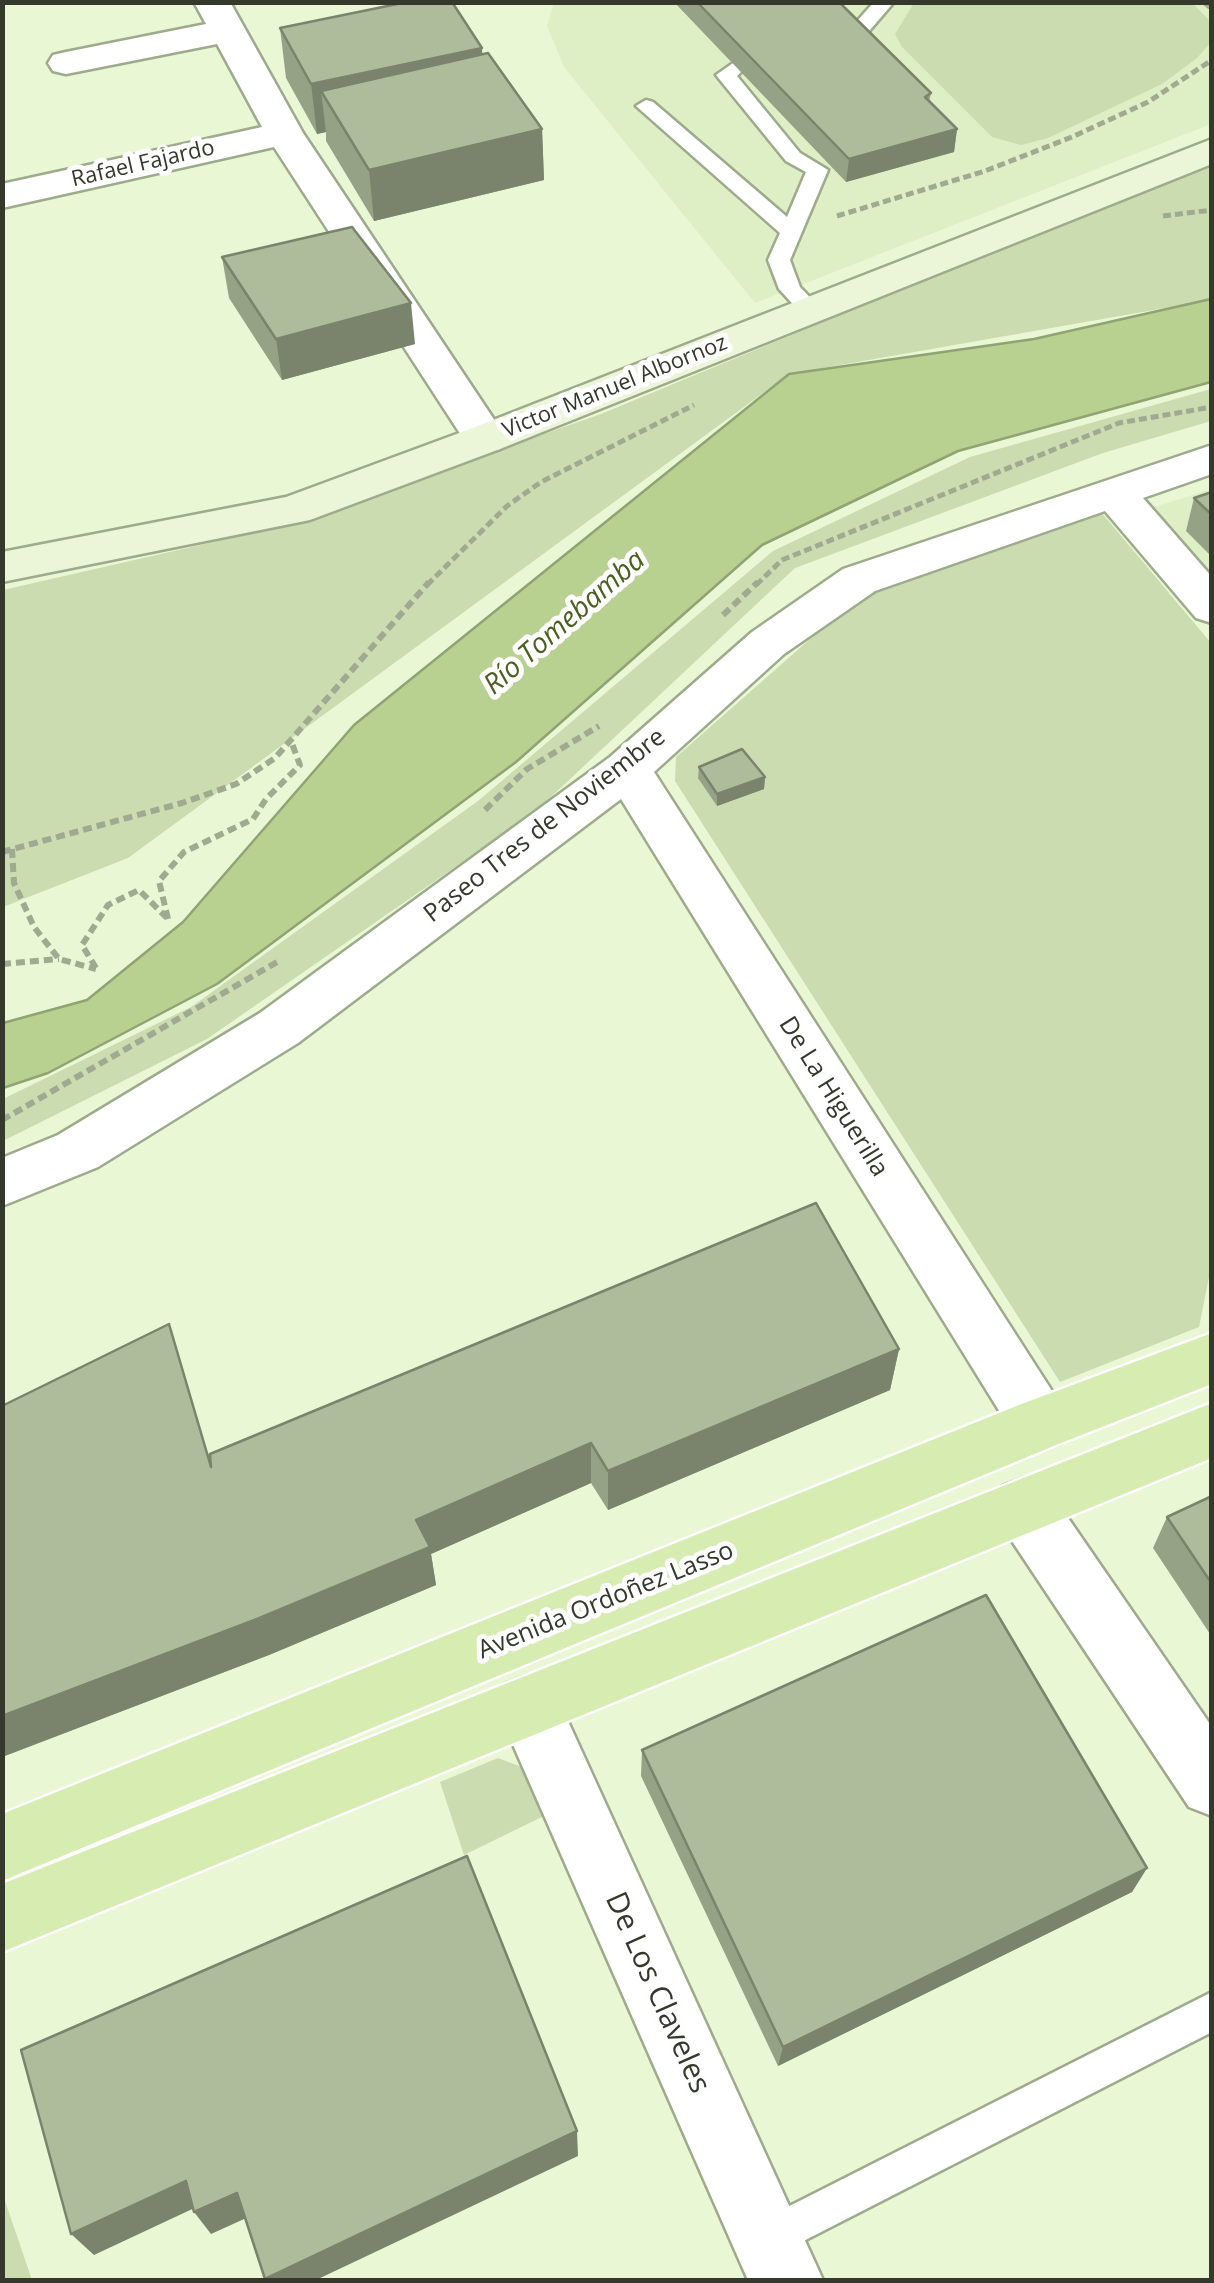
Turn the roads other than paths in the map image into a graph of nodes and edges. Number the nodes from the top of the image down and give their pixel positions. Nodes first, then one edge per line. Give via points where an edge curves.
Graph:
1 (885, 2) edge
2 (219, 17) edge
3 (852, 40) edge
4 (66, 64) dead end
5 (736, 66) edge
6 (646, 106) dead end
7 (284, 133) junction
8 (1212, 150) edge
9 (2, 196) edge
10 (792, 232) junction
11 (810, 309) junction
12 (485, 438) junction
13 (1212, 460) edge
14 (1114, 492) junction
15 (2, 567) edge
16 (1212, 607) edge
17 (627, 769) junction
18 (2, 1182) edge
19 (1212, 1358) edge
20 (1040, 1424) junction
21 (1212, 1430) edge
22 (1024, 1506) junction
23 (528, 1706) junction
24 (1212, 1784) edge
25 (2, 1848) edge
26 (2, 1918) edge
27 (1212, 2011) edge
28 (777, 2259) edge

1 - 3 lane
2 - 4 street
2 - 7 street
5 - 10 lane via 726,75 793,157 818,170
6 - 10 lane
7 - 9 street, Rafael Fajardo
7 - 12 street
8 - 11 street, Victor Manuel Albornoz
10 - 11 lane via 779,260 790,289
11 - 12 street, Victor Manuel Albornoz
12 - 15 street, Victor Manuel Albornoz via 294,510
13 - 14 street, Paseo Tres de Noviembre
14 - 16 street
14 - 17 street, Paseo Tres de Noviembre via 860,580 768,642
17 - 18 street, Paseo Tres de Noviembre via 279,1028 78,1151
17 - 20 street, De La Higuerilla
19 - 20 main road, Avenida Ordoñez Lasso
20 - 25 main road, Avenida Ordoñez Lasso
21 - 22 main road
22 - 23 main road
22 - 24 street
23 - 26 main road
23 - 28 street, De Los Claveles
27 - 28 lane

